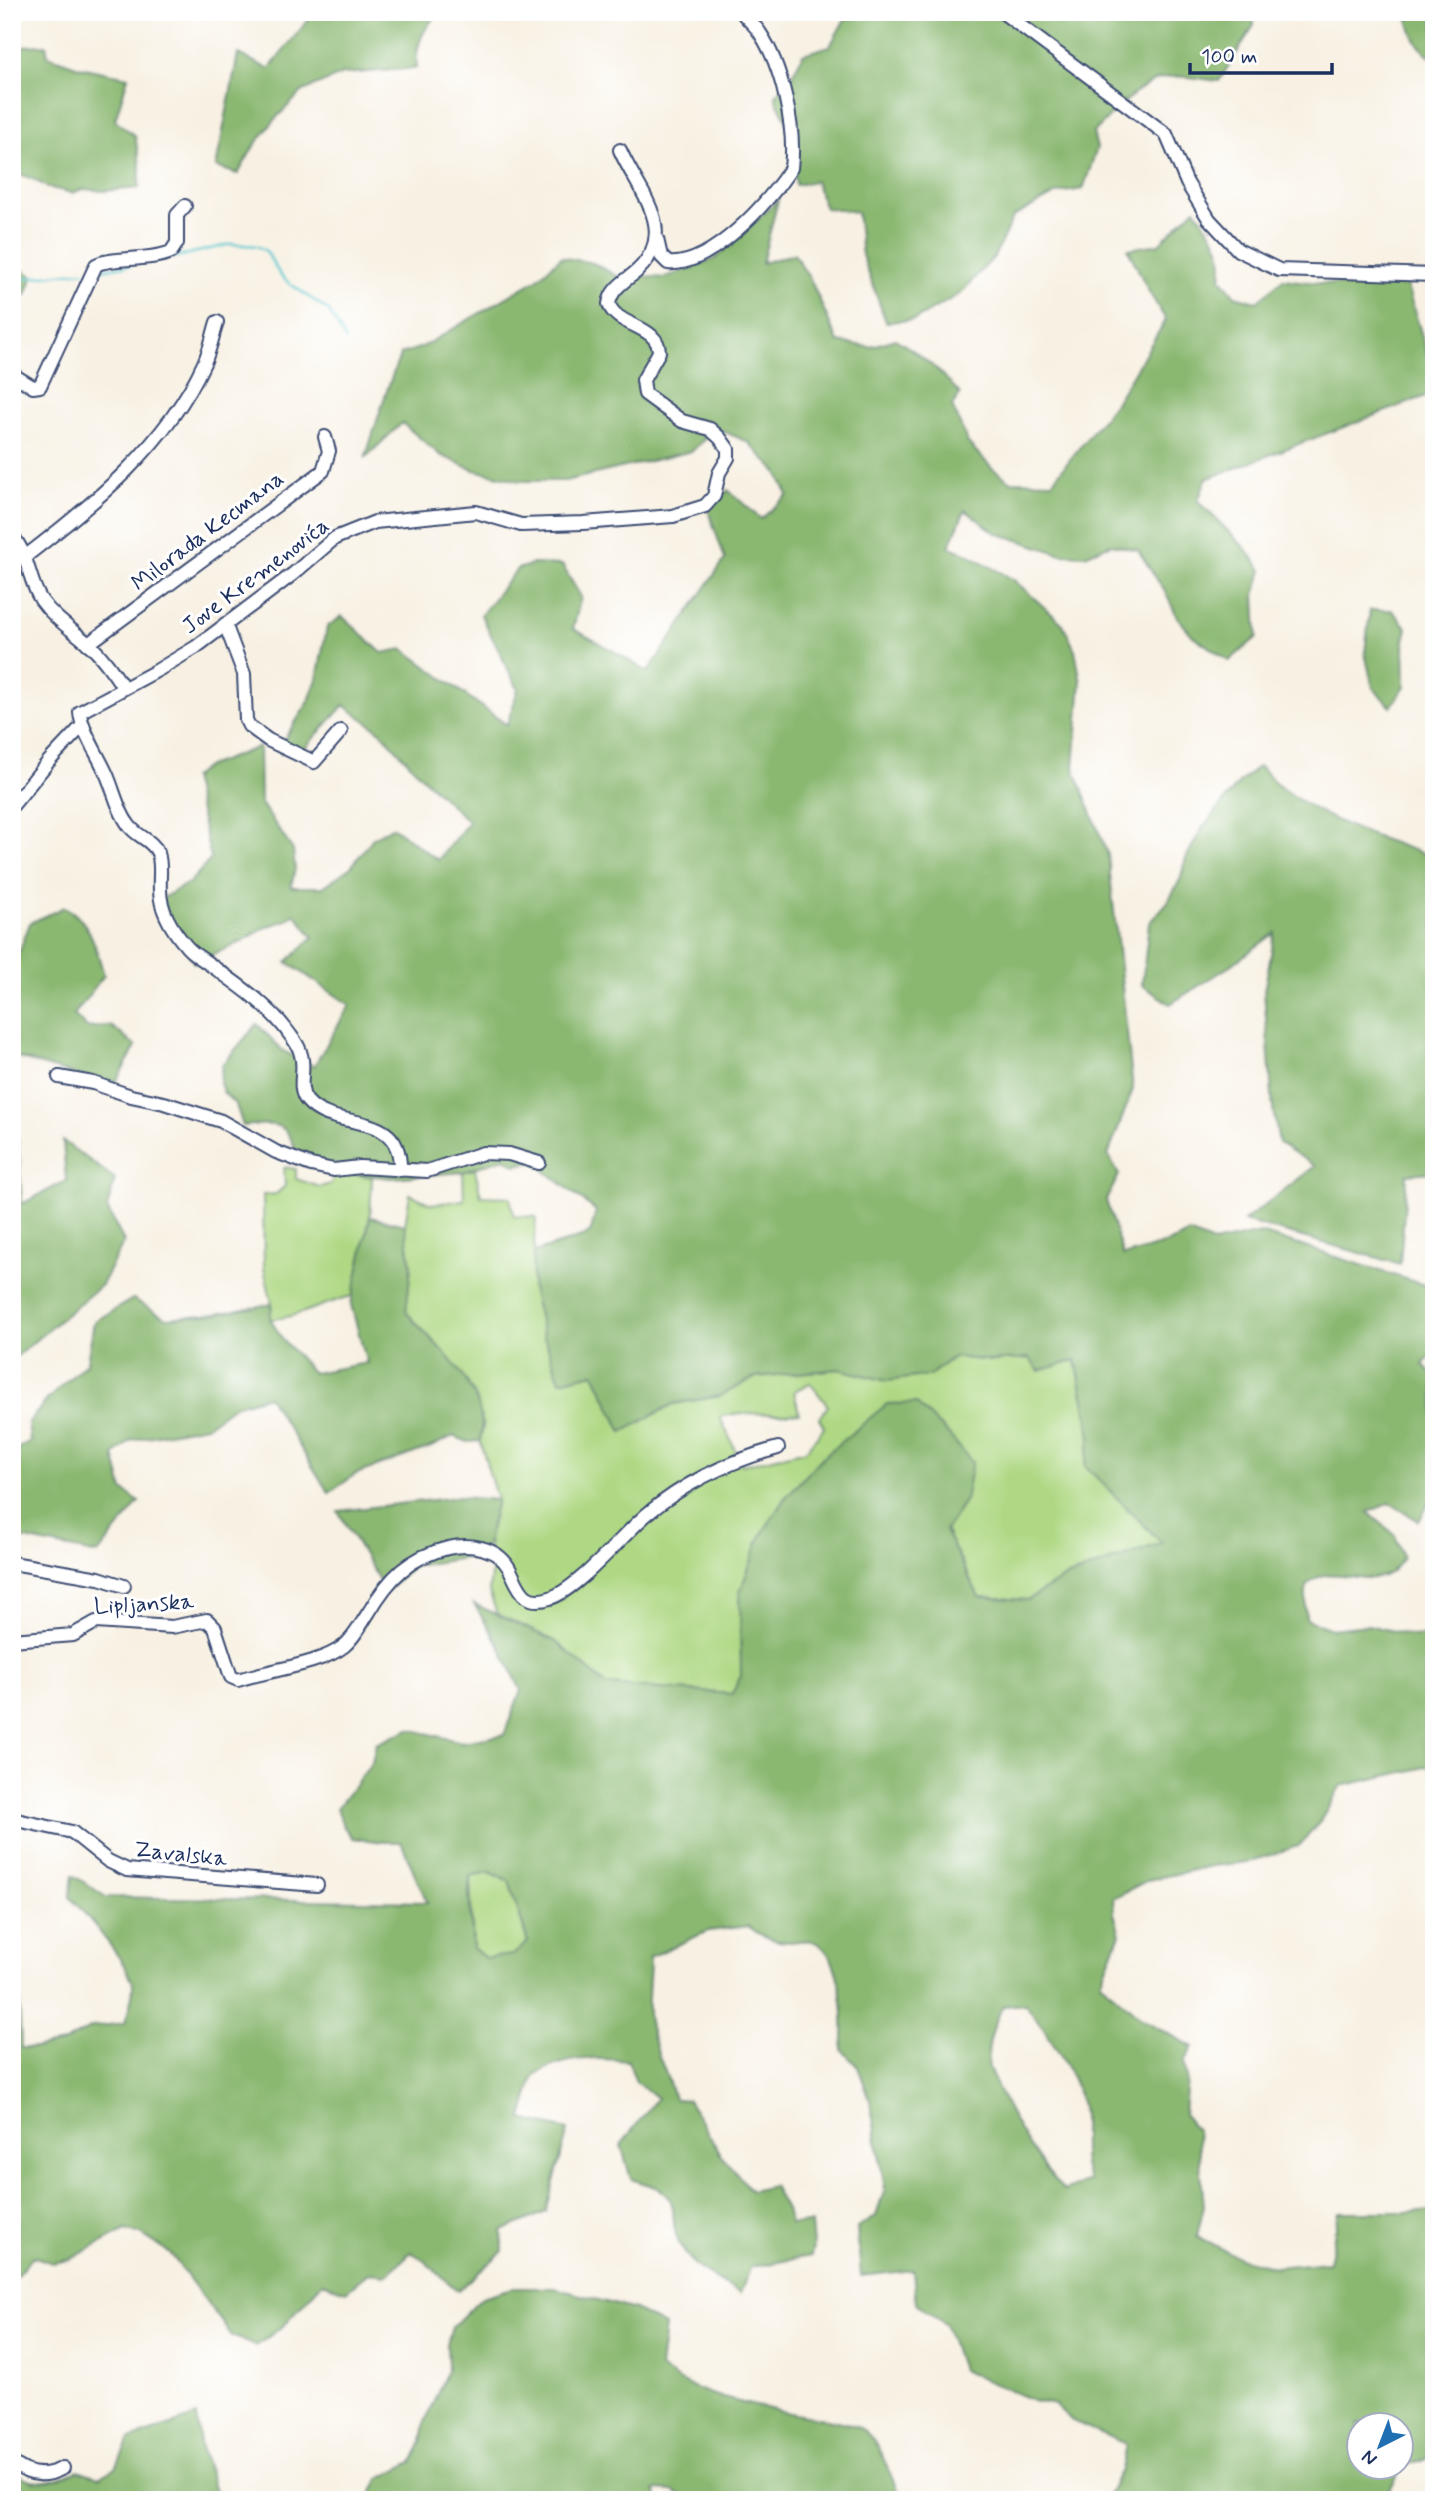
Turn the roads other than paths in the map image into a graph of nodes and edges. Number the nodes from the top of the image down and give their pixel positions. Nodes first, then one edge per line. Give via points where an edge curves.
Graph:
1 (741, 12) edge
2 (1002, 12) edge
3 (620, 150) dead end
4 (185, 206) dead end
5 (657, 234) junction
6 (1434, 275) edge
7 (217, 322) dead end
8 (12, 374) edge
9 (325, 437) dead end
10 (12, 536) edge
11 (26, 556) junction
12 (225, 624) junction
13 (88, 644) junction
14 (122, 687) junction
15 (83, 725) junction
16 (341, 731) dead end
17 (12, 806) edge
18 (59, 1077) dead end
19 (539, 1163) dead end
20 (400, 1170) junction
21 (778, 1448) dead end
22 (12, 1563) edge
23 (124, 1586) dead end
24 (12, 1640) edge
25 (12, 1819) edge
26 (317, 1885) dead end
27 (12, 2462) edge
28 (63, 2468) dead end

1 - 5 street via 759,32 786,98 791,168 747,221 704,252 668,263 661,256
2 - 6 street via 1166,134 1186,183 1209,219 1238,250 1279,270
3 - 5 street via 650,206
4 - 8 street via 177,215 177,243 171,252 96,265 40,386 33,387
5 - 12 street, Jove Kremenovića via 643,265 613,292 609,304 616,316 657,341 659,352 643,380 648,397 682,421 709,429 726,445 728,458 710,502 673,516 583,523 522,525 475,512 375,523 335,538
7 - 11 street via 204,362 169,420 92,505
9 - 13 street, Milorada Kecmana via 328,458 323,471
10 - 11 street
11 - 13 street via 40,598
12 - 14 street, Jove Kremenovića via 186,653
12 - 16 street via 244,674 246,720 253,731 314,762
13 - 14 street
14 - 15 street, Jove Kremenovića via 82,710
15 - 17 street
15 - 20 street via 126,823 157,851 163,908 177,934 194,954 263,1004 291,1036 302,1056 304,1098 317,1110 388,1135 400,1157
18 - 20 street via 221,1121 276,1153 310,1165 334,1170
19 - 20 street via 509,1154 483,1153 437,1170
21 - 24 street, Lipljanska via 729,1463 668,1500 588,1572 551,1598 523,1595 504,1560 495,1553 474,1545 452,1547 405,1565 377,1597 355,1634 328,1656 238,1680 231,1677 215,1628 207,1620 172,1627 96,1622 73,1635
22 - 23 street, Lipljanska
25 - 26 street, Zavalska via 72,1832 127,1870
27 - 28 street via 35,2474 50,2475

